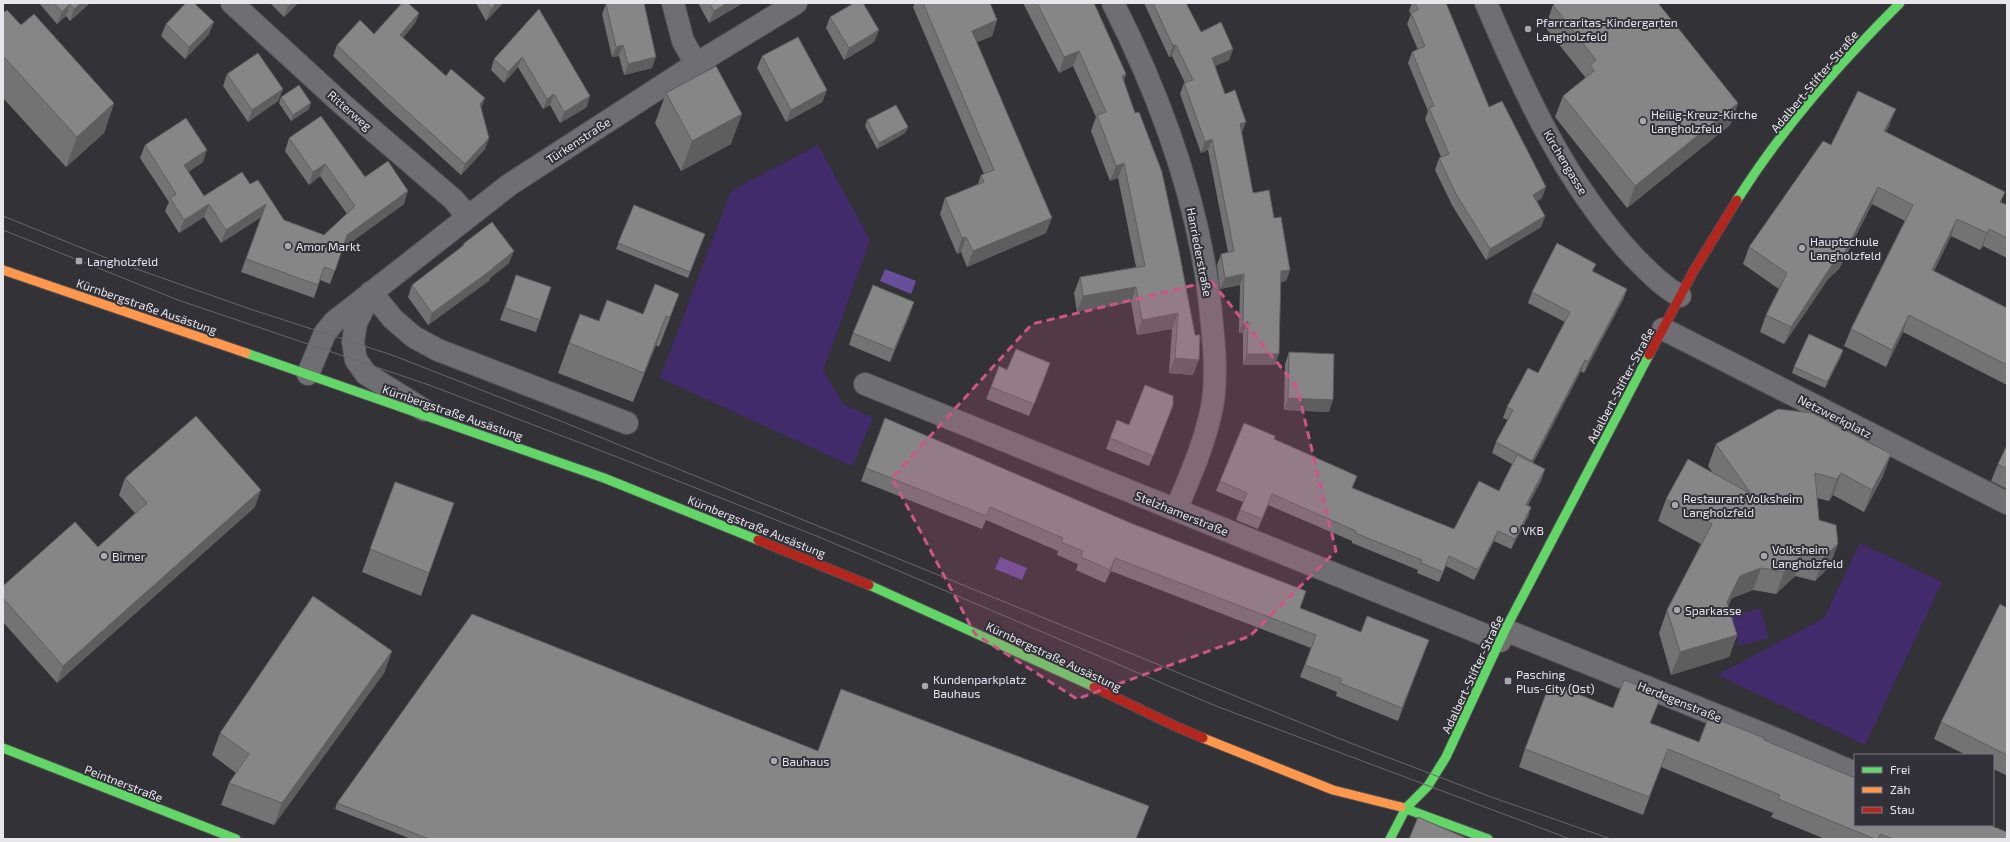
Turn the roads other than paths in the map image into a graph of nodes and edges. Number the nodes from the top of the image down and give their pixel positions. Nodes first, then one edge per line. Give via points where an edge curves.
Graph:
1 (232, 3) edge
2 (673, 3) edge
3 (796, 3) edge
4 (1113, 3) edge
5 (1486, 3) edge
6 (1900, 3) edge
7 (696, 64) junction
8 (468, 217) junction
9 (3, 270) edge
10 (371, 292) junction
11 (1680, 296) junction
12 (1663, 329) junction
13 (308, 374) junction
14 (865, 384) dead end
15 (442, 421) junction
16 (628, 423) dead end
17 (2007, 502) edge
18 (1176, 510) junction
19 (1503, 636) junction
20 (3, 748) edge
21 (1854, 773) edge
22 (1406, 808) junction
23 (236, 839) edge
24 (1390, 839) edge
25 (1488, 839) edge

1 - 8 street, Ritterweg via 341,103 454,200
2 - 7 street via 683,41
3 - 7 street, Türkenstraße
4 - 18 street, Hanriederstraße via 1156,97 1181,164 1210,303 1214,375 1212,406 1206,431
5 - 11 street, Kirchengasse via 1511,61 1564,162 1595,210 1652,276
6 - 11 main road, Adalbert-Stifter-Straße via 1828,79 1767,156 1715,235
7 - 8 street, Türkenstraße via 509,185
8 - 10 street, Türkenstraße
9 - 13 main road, Kürnbergstraße Ausästung
10 - 13 street, Türkenstraße via 334,322 325,333
10 - 15 street, Türkenstraße via 356,323 353,342 356,360 366,374
10 - 16 street via 393,319 414,338 438,350
11 - 12 main road, Adalbert-Stifter-Straße
12 - 17 street, Netzwerkplatz
12 - 19 main road, Adalbert-Stifter-Straße
13 - 15 main road, Kürnbergstraße Ausästung
14 - 18 street, Stelzhamerstraße
15 - 22 main road, Kürnbergstraße Ausästung via 604,478 842,573 1081,680 1175,726 1333,790
18 - 19 street, Stelzhamerstraße
19 - 21 street, Herdegenstraße via 1784,742
19 - 22 main road, Adalbert-Stifter-Straße via 1446,757 1428,786
20 - 23 main road, Peintnerstraße
22 - 24 main road, Adalbert-Stifter-Straße
22 - 25 main road, Kürnbergstraße Ausästung

